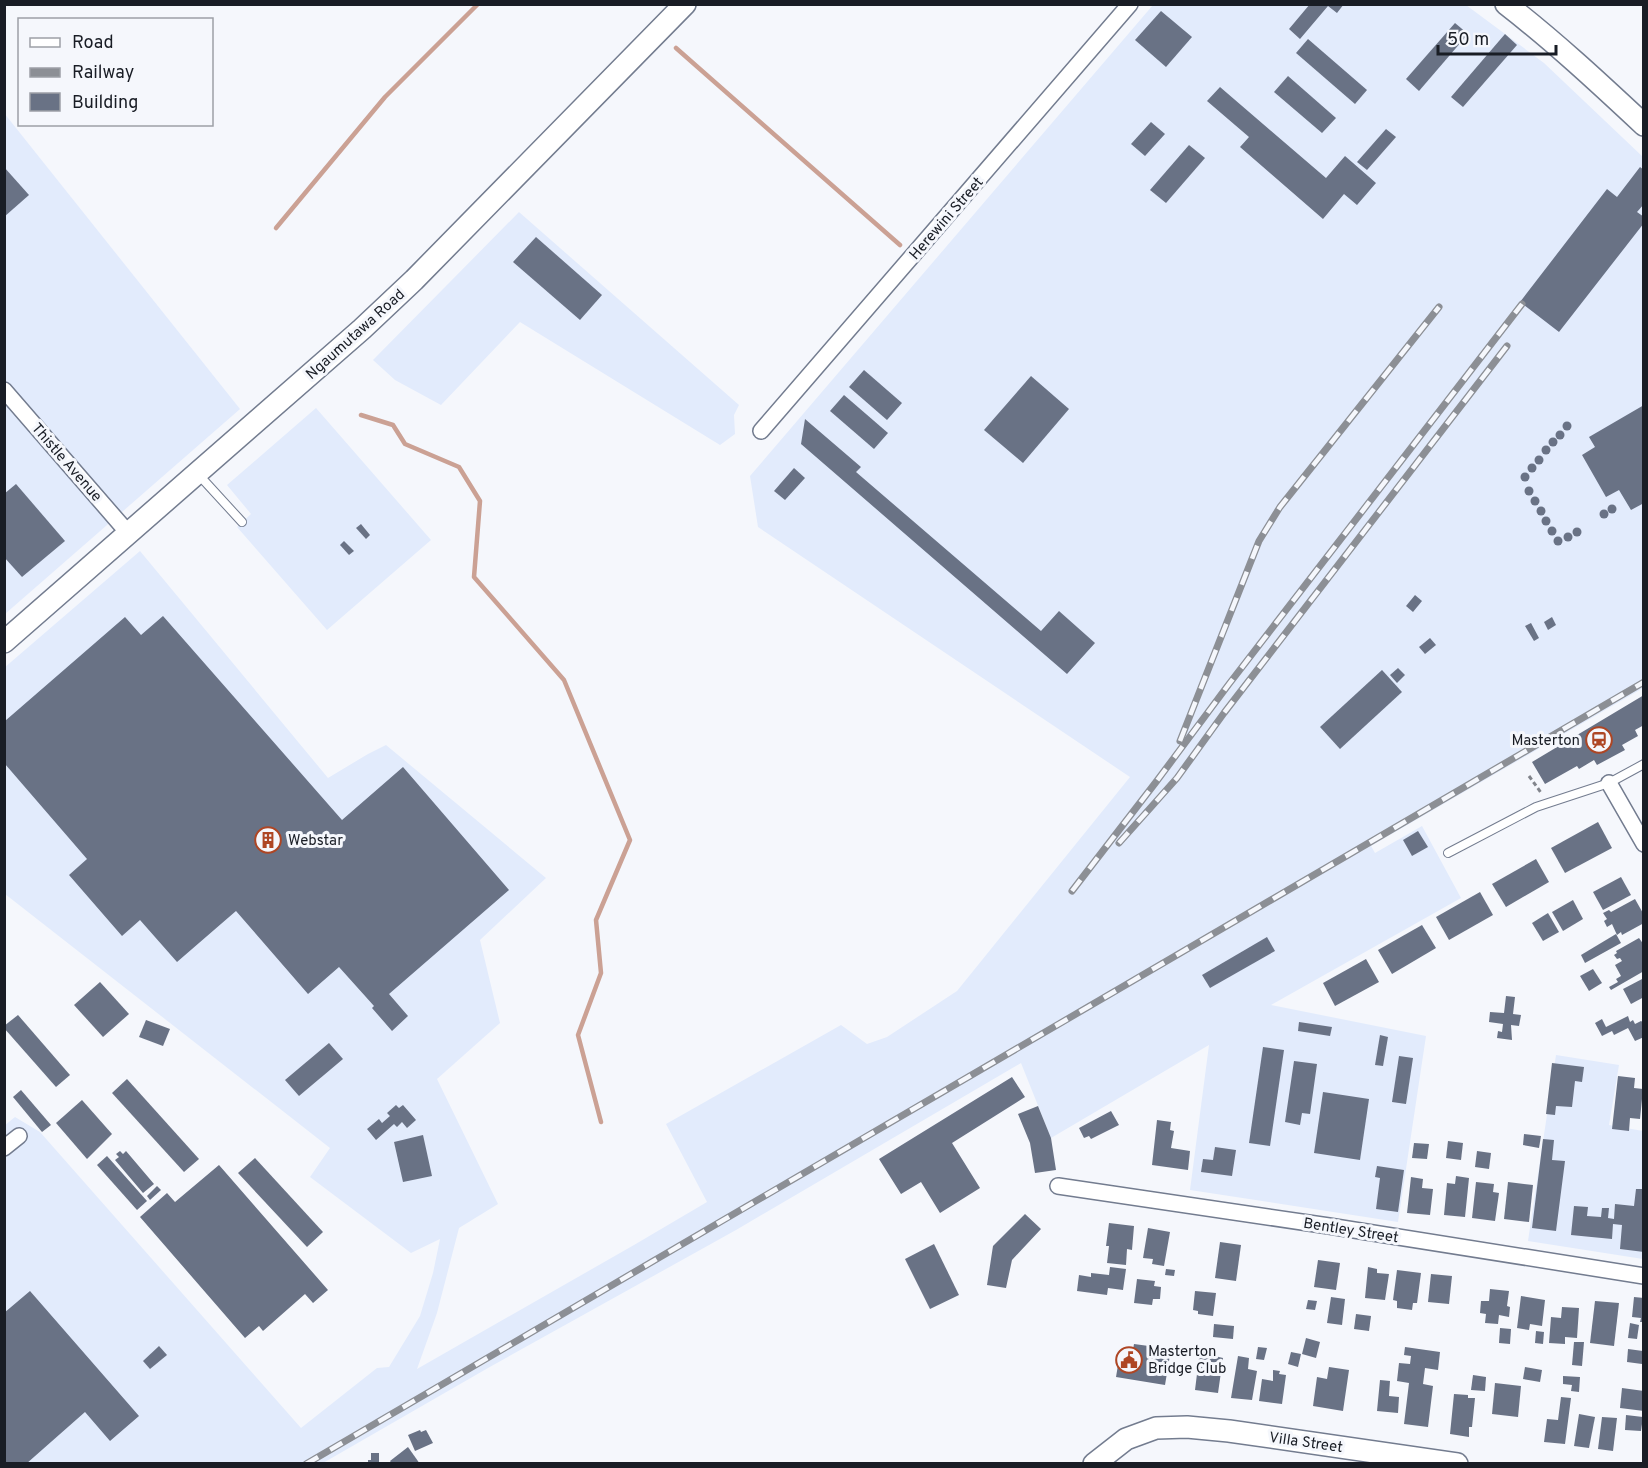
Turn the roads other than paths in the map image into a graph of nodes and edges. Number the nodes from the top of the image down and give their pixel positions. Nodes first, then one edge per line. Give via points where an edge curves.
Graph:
1 (685, 4) edge
2 (1130, 4) edge
3 (1506, 4) edge
4 (1644, 125) edge
5 (4, 390) edge
6 (761, 431) dead end
7 (198, 473) junction
8 (242, 522) dead end
9 (129, 534) junction
10 (4, 642) edge
11 (1644, 764) edge
12 (1609, 783) junction
13 (1644, 844) edge
14 (1448, 853) dead end
15 (19, 1136) dead end
16 (4, 1148) edge
17 (1058, 1186) dead end
18 (1644, 1276) edge
19 (1094, 1464) edge
20 (1457, 1464) edge

1 - 7 main road, Ngaumutawa Road via 414,280
2 - 6 street, Herewini Street
3 - 4 main road
5 - 9 street, Thistle Avenue
7 - 8 lane
7 - 9 main road, Ngaumutawa Road
9 - 10 main road, Ngaumutawa Road
11 - 12 lane
12 - 13 street
12 - 14 lane via 1536,807
15 - 16 street
17 - 18 street, Bentley Street
19 - 20 main road, Villa Street via 1126,1439 1155,1428 1187,1427

